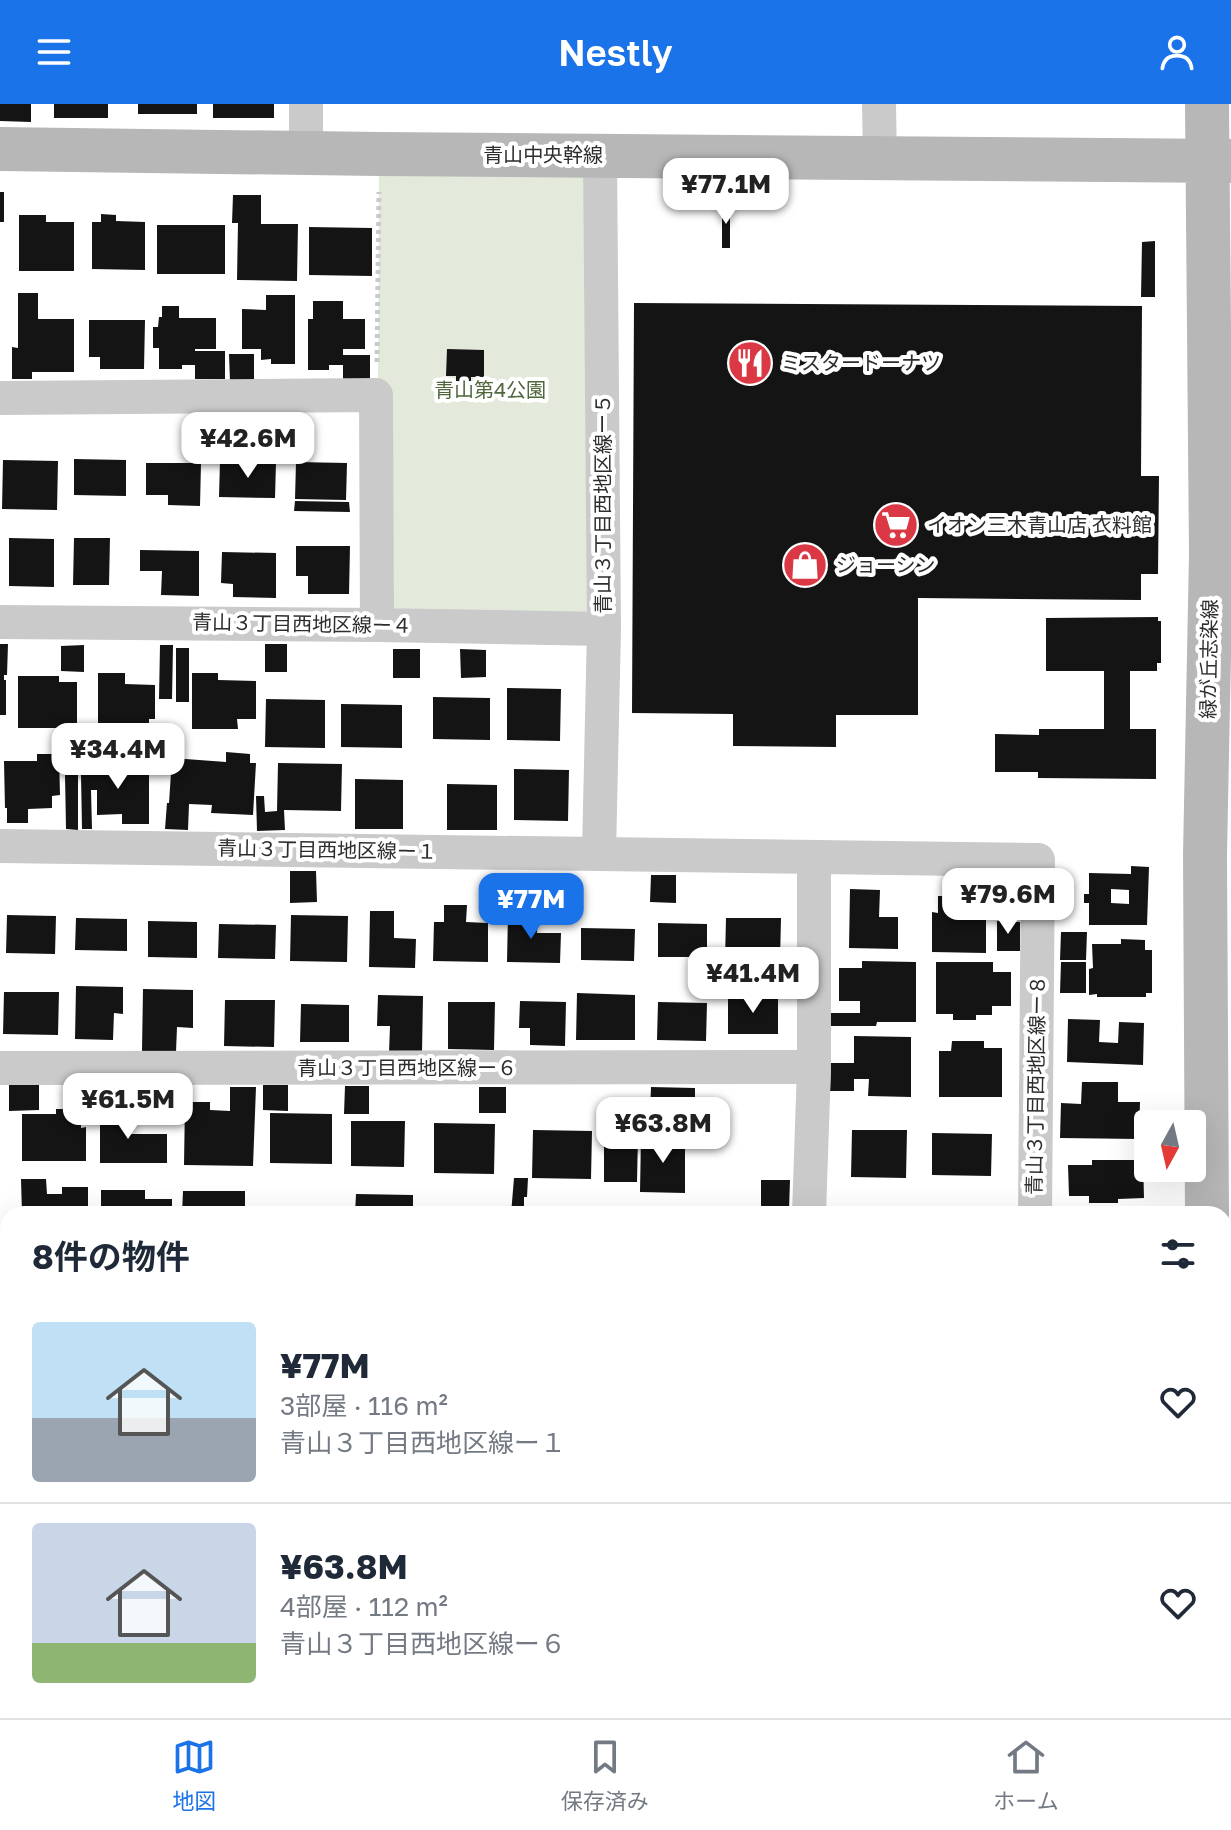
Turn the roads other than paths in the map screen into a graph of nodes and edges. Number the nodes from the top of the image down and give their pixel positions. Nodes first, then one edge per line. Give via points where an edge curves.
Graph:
1 (306, 104) edge
2 (879, 104) edge
3 (1207, 104) edge
4 (0, 149) edge
5 (306, 153) junction
6 (600, 155) junction
7 (880, 157) junction
8 (1219, 160) edge
9 (0, 398) edge
10 (0, 622) edge
11 (377, 625) junction
12 (604, 629) junction
13 (0, 846) edge
14 (599, 853) junction
15 (814, 857) junction
16 (1038, 860) joint
17 (814, 1067) junction
18 (0, 1068) edge
19 (809, 1206) edge
20 (1035, 1206) edge
21 (1207, 1206) edge

1 - 5 street
2 - 7 street
3 - 8 street, 緑が丘志染線
4 - 5 street, 青山中央幹線
5 - 6 street, 青山中央幹線
6 - 7 street, 青山中央幹線
6 - 12 street, 青山３丁目西地区線ー５
7 - 8 street, 青山中央幹線
8 - 21 street, 緑が丘志染線 via 1205,855
9 - 11 street via 376,395
10 - 11 street, 青山３丁目西地区線ー４
11 - 12 street, 青山３丁目西地区線ー４
12 - 14 street, 青山３丁目西地区線ー５
13 - 14 street, 青山３丁目西地区線ー１
14 - 15 street, 青山３丁目西地区線ー１
15 - 16 street, 青山３丁目西地区線ー１
15 - 17 street
16 - 20 street, 青山３丁目西地区線ー８
17 - 18 street, 青山３丁目西地区線ー６
17 - 19 street

